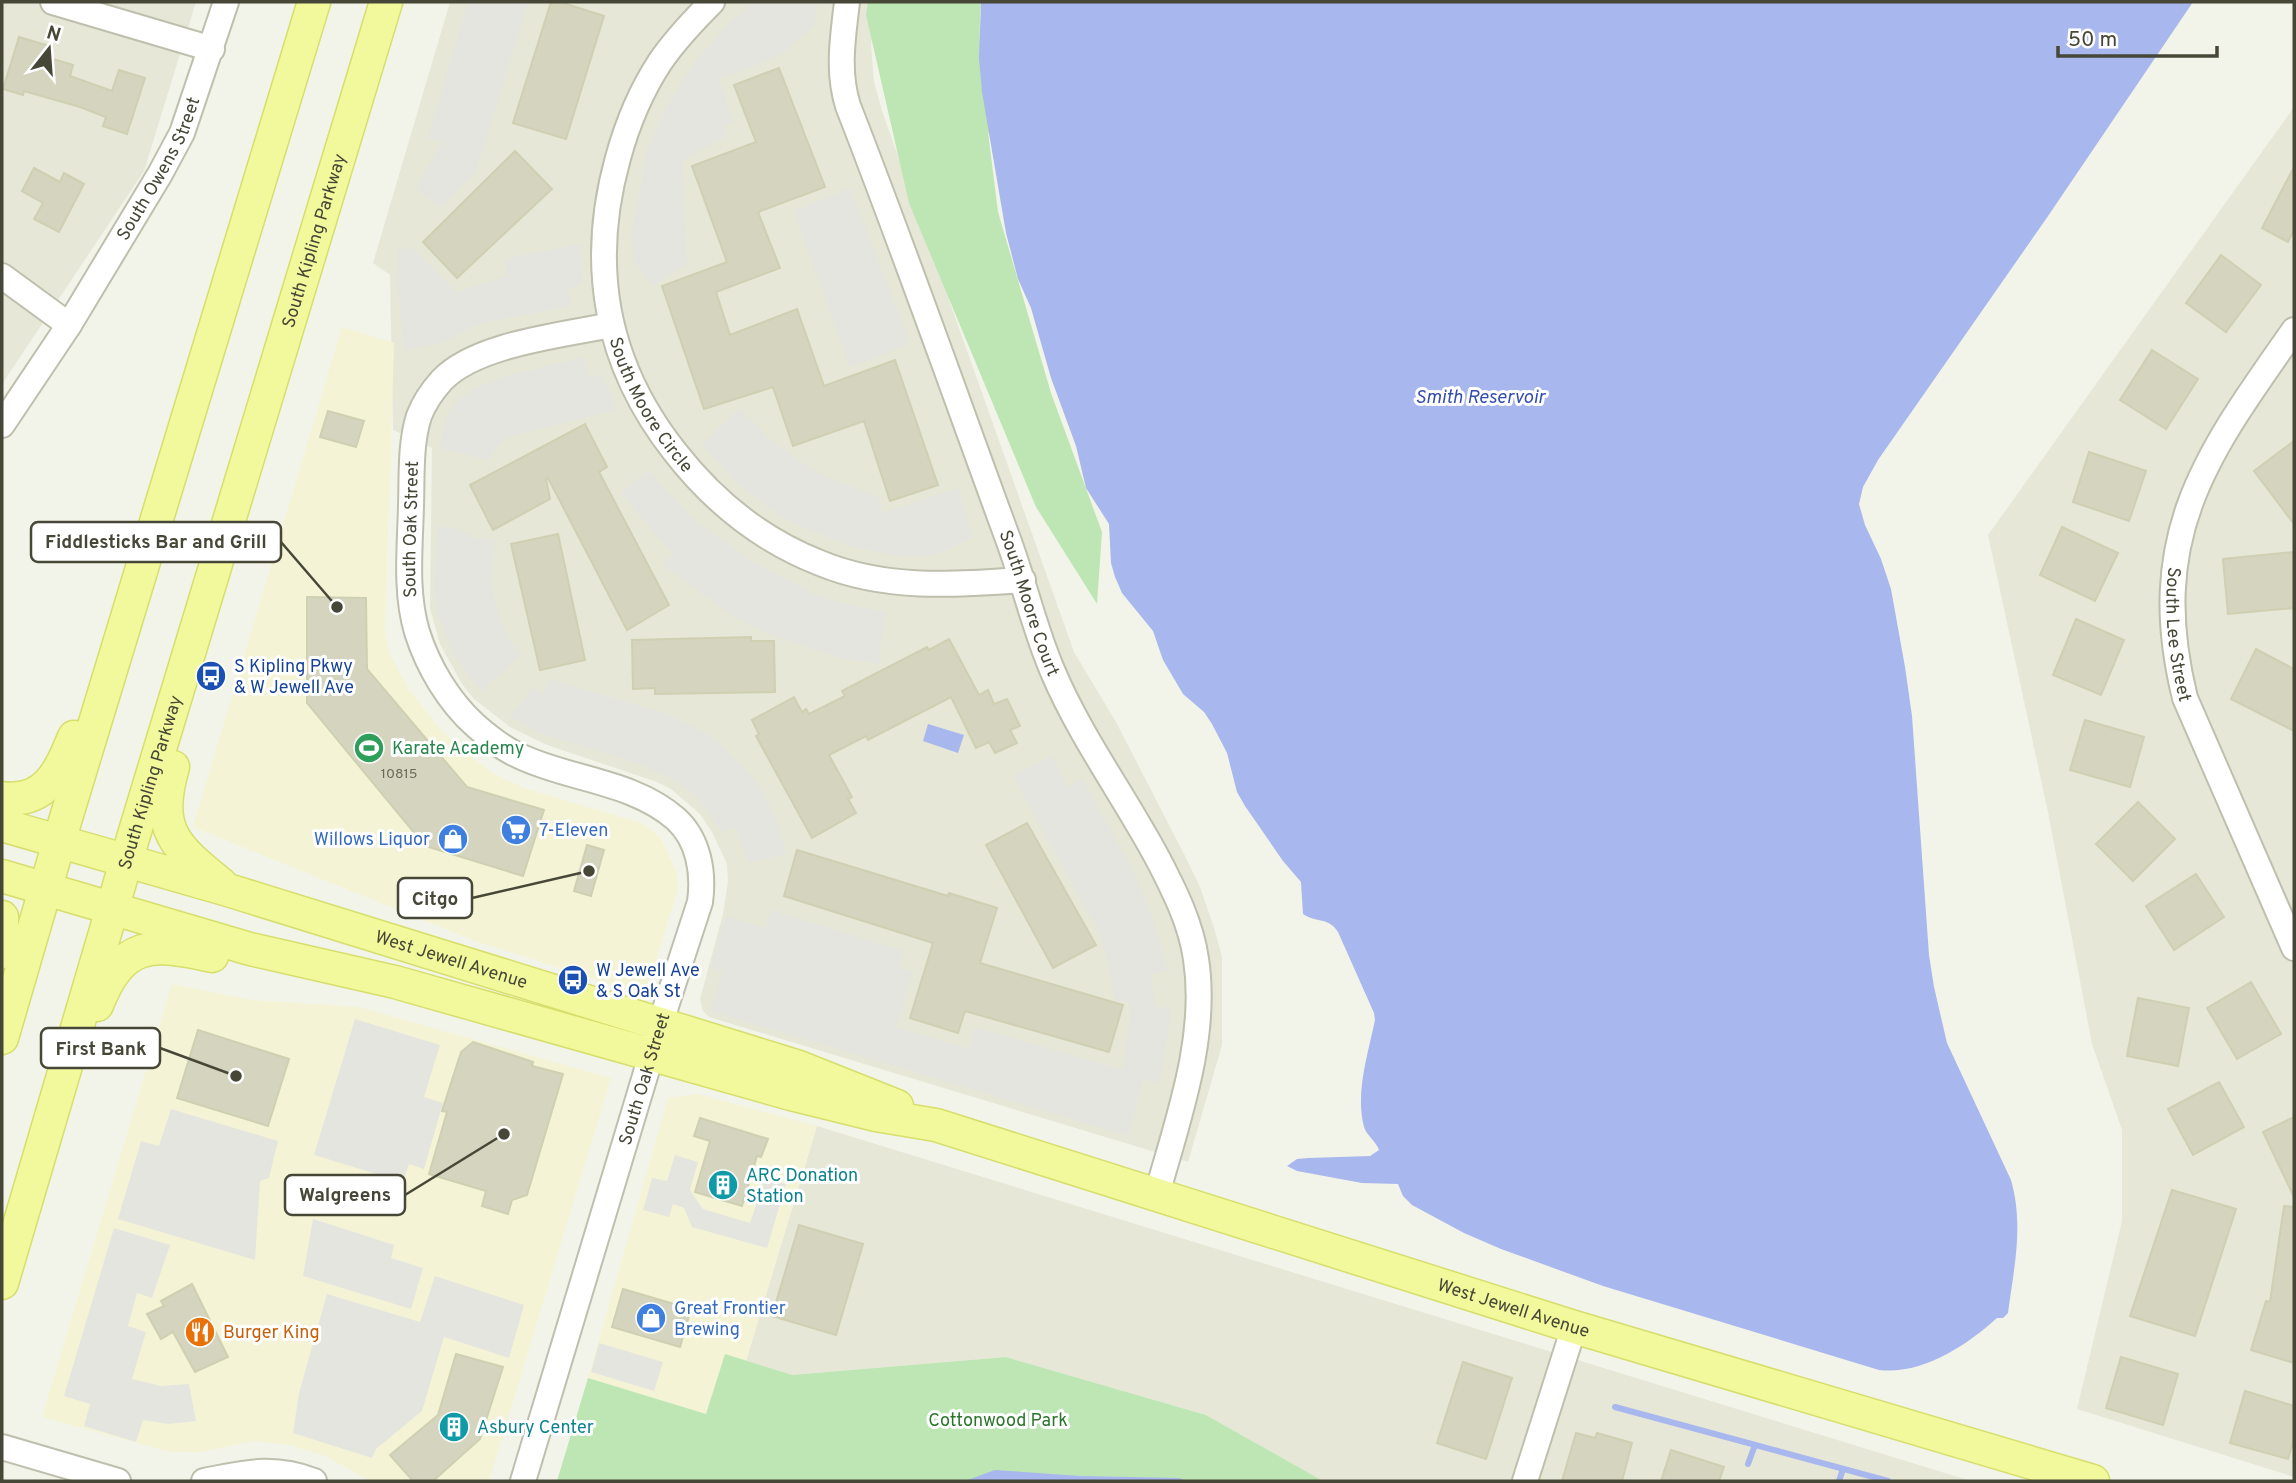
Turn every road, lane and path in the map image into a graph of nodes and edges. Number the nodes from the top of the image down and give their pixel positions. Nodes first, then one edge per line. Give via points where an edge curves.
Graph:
1 (53, 2) edge
2 (226, 2) edge
3 (314, 2) edge
4 (386, 2) edge
5 (712, 2) edge
6 (847, 2) edge
7 (212, 49) junction
8 (2, 276) edge
9 (69, 325) junction
10 (611, 326) junction
11 (2294, 330) edge
12 (2, 425) edge
13 (140, 573) junction
14 (211, 579) junction
15 (1023, 580) junction
16 (2, 798) edge
17 (2, 825) edge
18 (60, 842) junction
19 (126, 862) junction
20 (2, 876) edge
21 (47, 889) junction
22 (228, 890) junction
23 (113, 909) junction
24 (2287, 914) edge
25 (2, 917) edge
26 (2294, 948) edge
27 (2, 952) edge
28 (363, 975) junction
29 (661, 1024) junction
30 (2, 1038) edge
31 (651, 1056) junction
32 (936, 1125) junction
33 (38, 1160) junction
34 (1157, 1194) junction
35 (2, 1283) edge
36 (1574, 1327) junction
37 (2, 1447) edge
38 (118, 1481) edge
39 (204, 1481) edge
40 (314, 1481) edge
41 (523, 1481) edge
42 (1525, 1481) edge
43 (2093, 1481) edge

1 - 7 street
2 - 7 street, South Owens Street
3 - 13 main road
4 - 14 main road, South Kipling Parkway
5 - 10 street, South Moore Circle via 659,63 619,152 603,240
6 - 15 street, South Moore Court via 841,62 844,93
7 - 9 street, South Owens Street via 176,143
8 - 9 street
9 - 12 street, South Owens Street
10 - 15 street, South Moore Circle via 635,388 665,440 722,504 769,539 821,564 879,580 943,585
10 - 29 street, South Oak Street via 476,357 456,368 429,396 412,454 410,589 417,632 434,672 474,725 526,759 645,800 689,833 697,851 702,887
11 - 24 street, South Lee Street via 2233,417 2199,479 2182,530 2172,598 2175,653 2185,698
13 - 16 main road via 61,770 40,791
13 - 18 main road
14 - 19 main road, South Kipling Parkway
14 - 22 main road via 188,711 165,806 167,824 179,846
15 - 34 street, South Moore Court via 1058,684 1172,887 1196,957 1199,999 1192,1056
17 - 18 main road, West Jewell Avenue
18 - 19 main road, West Jewell Avenue
18 - 21 main road
19 - 22 main road, West Jewell Avenue
19 - 23 main road, South Kipling Parkway
20 - 21 main road, West Jewell Avenue
21 - 23 main road, West Jewell Avenue
21 - 30 main road
22 - 29 main road, West Jewell Avenue
23 - 28 main road, West Jewell Avenue via 250,949
23 - 33 main road, South Kipling Parkway
24 - 26 street, South Lee Street
25 - 27 main road
28 - 31 main road, West Jewell Avenue
28 - 33 main road via 300,973 167,948 132,954 110,977 101,995
29 - 31 street, South Oak Street
29 - 32 main road, West Jewell Avenue via 838,1080
31 - 32 main road, West Jewell Avenue via 841,1107
31 - 41 street, South Oak Street
32 - 34 main road, West Jewell Avenue
33 - 35 main road, South Kipling Parkway
34 - 36 main road, West Jewell Avenue
36 - 42 street
36 - 43 main road, West Jewell Avenue
37 - 38 street
39 - 40 street via 261,1470

